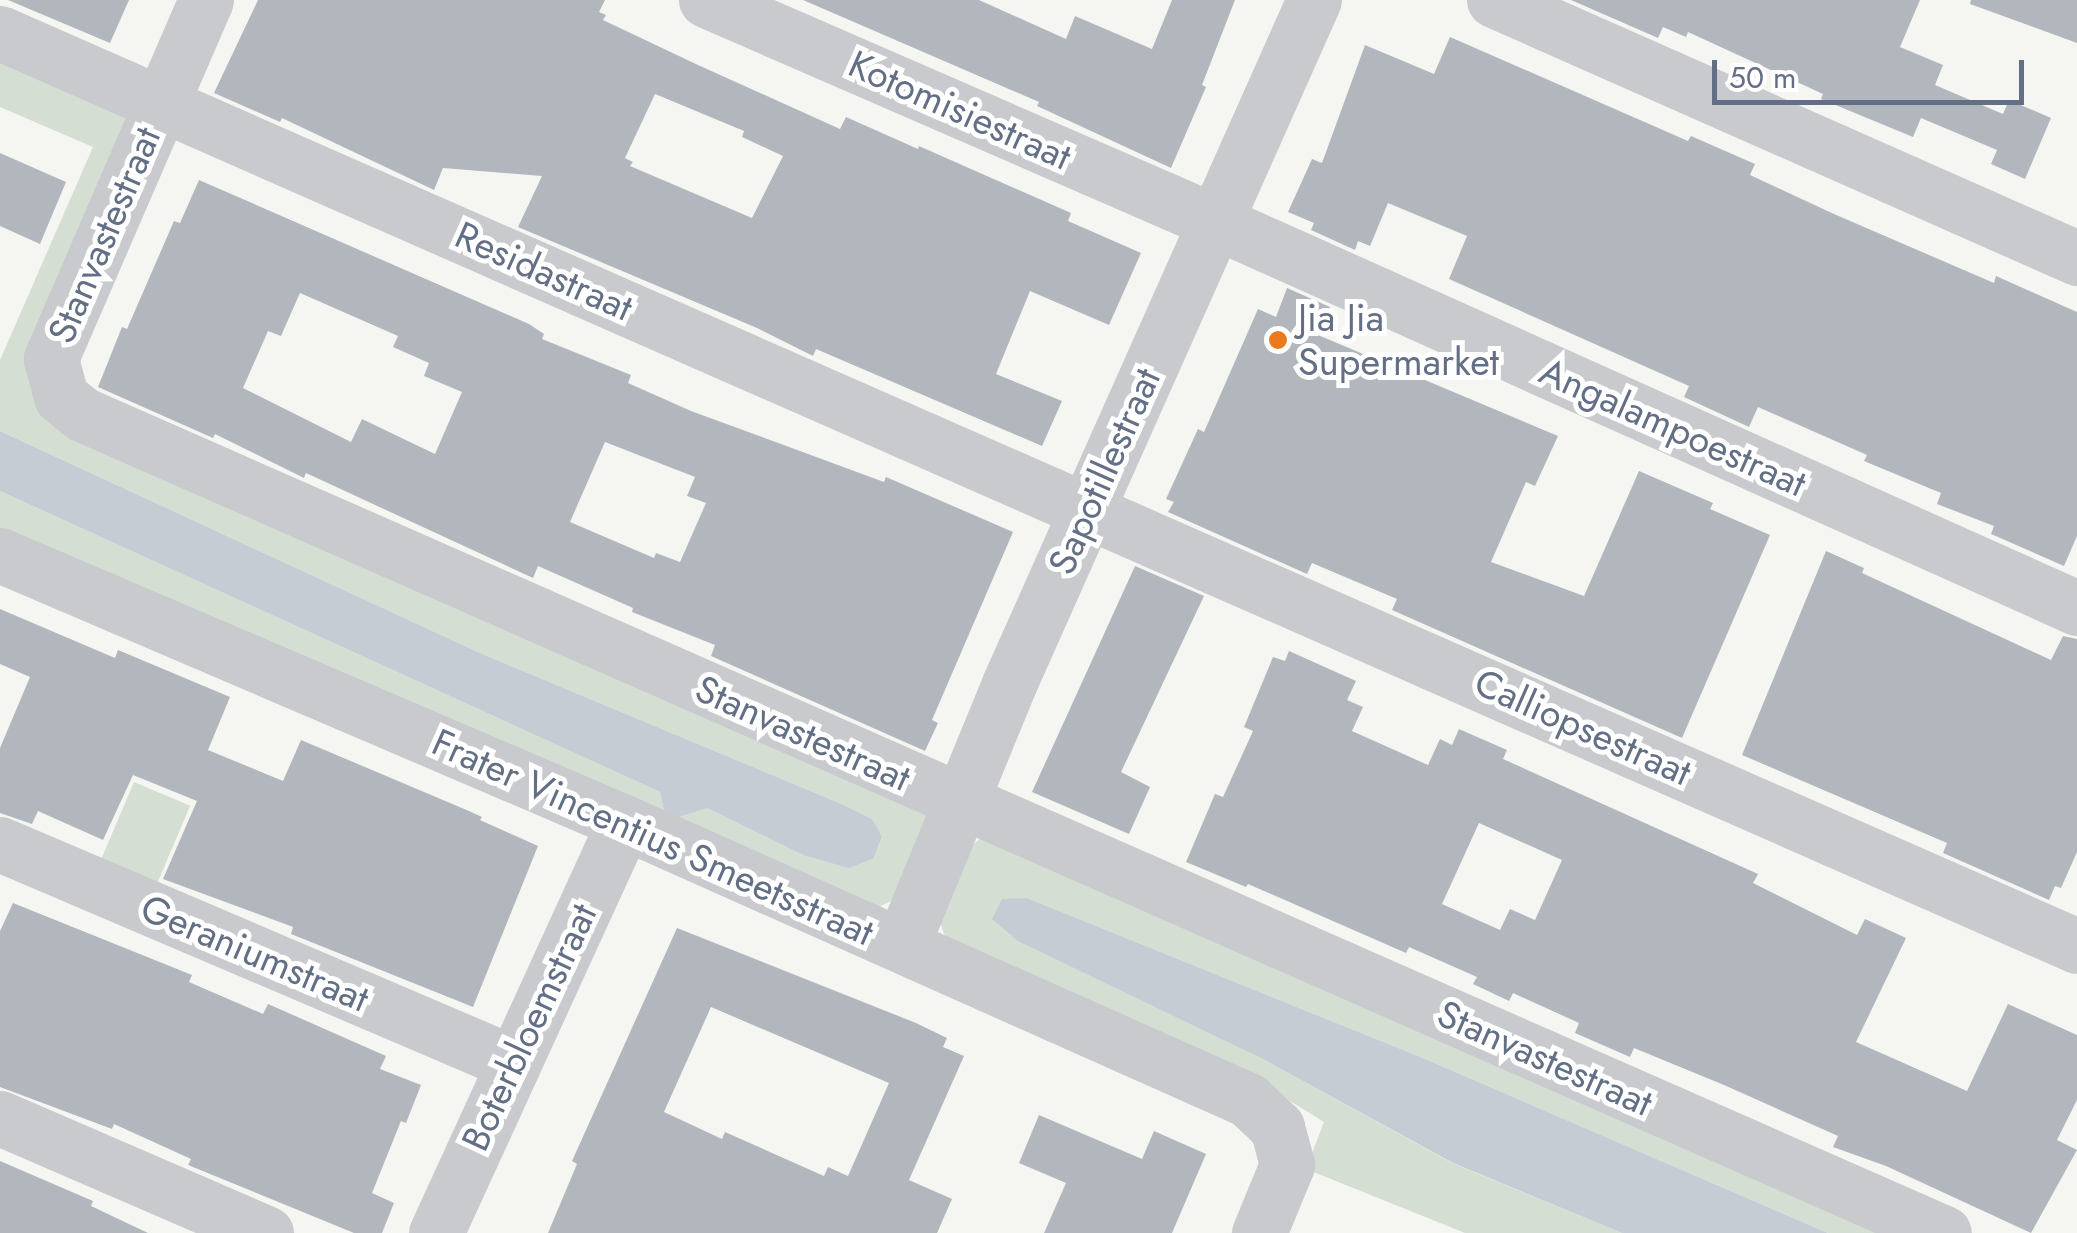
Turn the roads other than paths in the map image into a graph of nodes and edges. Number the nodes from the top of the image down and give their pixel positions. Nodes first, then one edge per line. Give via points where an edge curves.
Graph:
1 (206, 0) edge
2 (706, 0) edge
3 (1314, 0) edge
4 (1494, 0) edge
5 (0, 33) edge
6 (160, 103) junction
7 (1214, 221) junction
8 (2077, 258) edge
9 (1088, 508) junction
10 (0, 555) edge
11 (2077, 608) edge
12 (959, 802) junction
13 (624, 822) junction
14 (0, 844) edge
15 (902, 945) junction
16 (2077, 946) edge
17 (511, 1062) junction
18 (0, 1118) edge
19 (266, 1233) edge
20 (436, 1233) edge
21 (1259, 1233) edge
22 (1944, 1233) edge

1 - 6 street, Stanvastestraat
2 - 7 street, Kotomisiestraat
3 - 7 street, Sapotillestraat
4 - 8 street
5 - 6 street, Residastraat
6 - 9 street, Residastraat
6 - 12 street, Stanvastestraat via 51,359 61,397 82,414
7 - 9 street, Sapotillestraat
7 - 11 street, Angalampoestraat
9 - 12 street, Sapotillestraat
9 - 16 street, Calliopsestraat
10 - 13 street, Frater Vincentius Smeetsstraat
12 - 15 street, Sapotillestraat
12 - 22 street, Stanvastestraat
13 - 15 street, Frater Vincentius Smeetsstraat
13 - 17 street, Boterbloemstraat
14 - 17 street, Geraniumstraat
15 - 21 street, Frater Vincentius Smeetsstraat via 1248,1100 1278,1127 1287,1166
17 - 20 street, Boterbloemstraat
18 - 19 street

